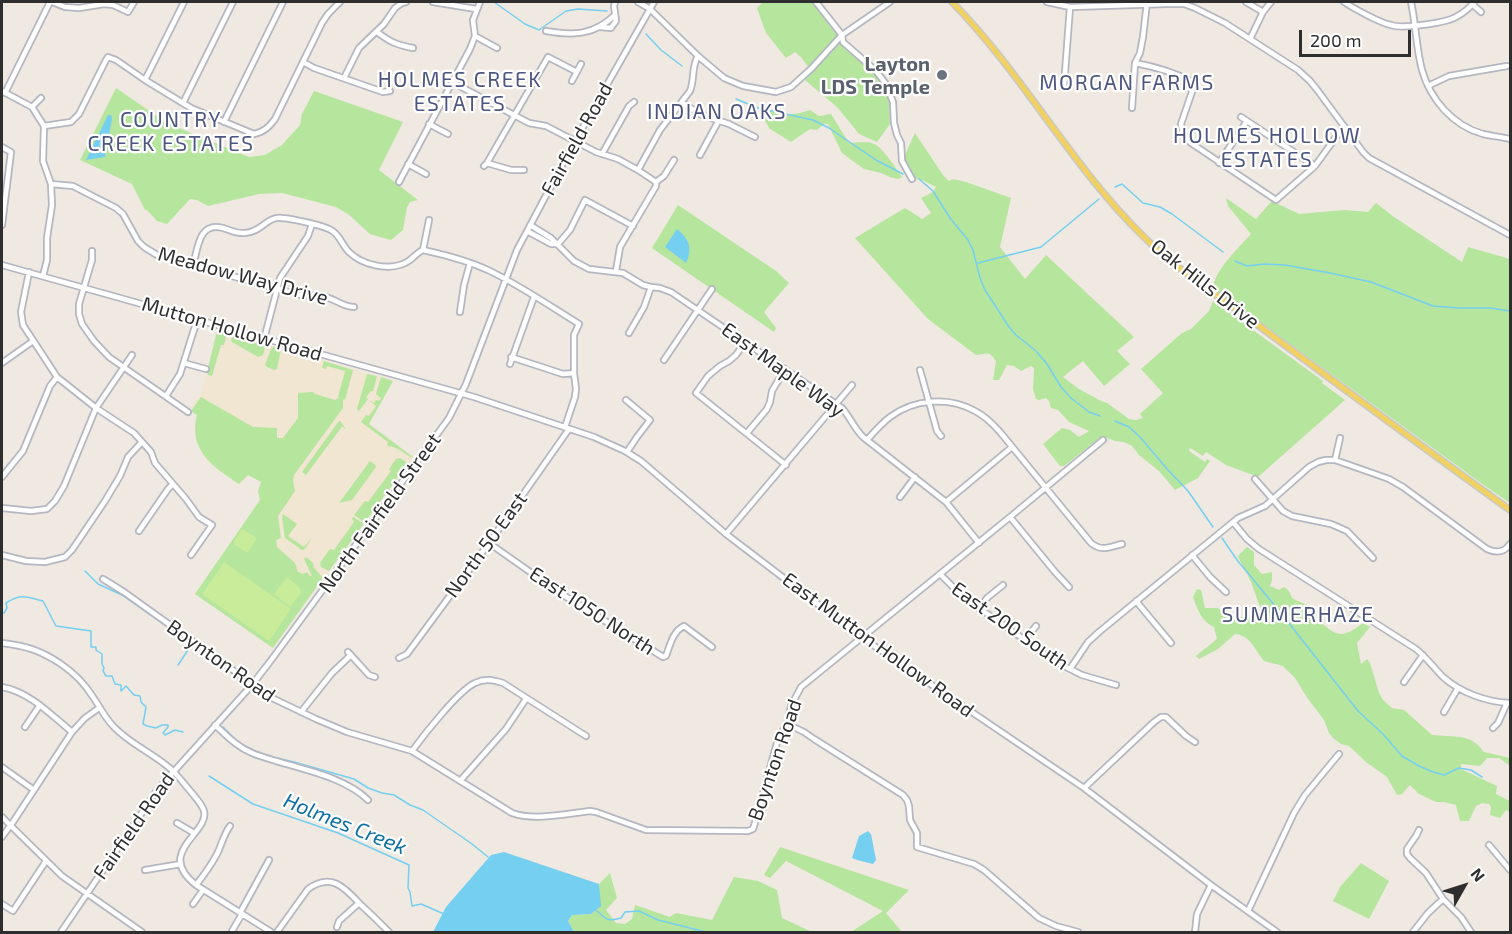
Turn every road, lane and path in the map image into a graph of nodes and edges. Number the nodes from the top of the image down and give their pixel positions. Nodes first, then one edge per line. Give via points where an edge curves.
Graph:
1 (51, 2) edge
2 (134, 2) edge
3 (184, 2) edge
4 (233, 2) edge
5 (283, 2) edge
6 (340, 2) edge
7 (406, 2) edge
8 (433, 2) edge
9 (480, 2) edge
10 (615, 2) edge
11 (638, 2) edge
12 (654, 2) edge
13 (816, 2) edge
14 (890, 2) edge
15 (955, 2) edge
16 (1047, 2) edge
17 (1246, 2) edge
18 (1271, 2) edge
19 (1344, 2) edge
20 (1411, 2) edge
21 (1146, 3) edge
22 (1473, 3) edge
23 (1070, 7) junction
24 (476, 9) junction
25 (650, 9) junction
26 (1263, 12) junction
27 (1481, 12) dead end
28 (1416, 25) junction
29 (546, 31) dead end
30 (377, 32) junction
31 (842, 35) junction
32 (475, 36) junction
33 (1251, 39) junction
34 (413, 48) dead end
35 (497, 48) dead end
36 (698, 56) junction
37 (303, 62) junction
38 (1135, 63) junction
39 (581, 64) dead end
40 (1507, 66) dead end
41 (577, 72) junction
42 (344, 78) junction
43 (145, 80) junction
44 (572, 81) dead end
45 (452, 82) junction
46 (1064, 86) dead end
47 (1428, 86) junction
48 (390, 91) dead end
49 (3, 92) edge
50 (41, 98) dead end
51 (634, 102) dead end
52 (183, 103) junction
53 (682, 103) junction
54 (32, 107) junction
55 (1132, 108) dead end
56 (514, 115) junction
57 (1240, 117) dead end
58 (719, 120) junction
59 (1247, 121) junction
60 (224, 122) junction
61 (429, 124) junction
62 (45, 126) junction
63 (1344, 126) junction
64 (448, 134) dead end
65 (755, 137) dead end
66 (1510, 139) edge
67 (575, 141) junction
68 (2, 147) edge
69 (602, 154) junction
70 (699, 154) dead end
71 (674, 160) dead end
72 (1220, 163) junction
73 (408, 164) junction
74 (1315, 166) junction
75 (524, 170) dead end
76 (638, 170) junction
77 (426, 174) dead end
78 (912, 179) dead end
79 (399, 182) dead end
80 (656, 182) junction
81 (51, 184) junction
82 (3, 194) edge
83 (429, 220) dead end
84 (312, 224) junction
85 (2, 225) edge
86 (530, 225) junction
87 (633, 226) junction
88 (527, 231) junction
89 (1510, 235) edge
90 (558, 244) junction
91 (423, 250) junction
92 (92, 251) dead end
93 (470, 263) junction
94 (2, 265) edge
95 (193, 266) junction
96 (616, 271) junction
97 (28, 272) junction
98 (43, 276) junction
99 (505, 279) junction
100 (651, 287) junction
101 (84, 288) junction
102 (277, 289) junction
103 (712, 289) dead end
104 (534, 297) junction
105 (354, 307) dead end
106 (697, 310) junction
107 (460, 312) dead end
108 (197, 320) junction
109 (629, 333) dead end
110 (264, 339) junction
111 (33, 341) junction
112 (745, 342) junction
113 (132, 355) dead end
114 (511, 357) junction
115 (664, 360) dead end
116 (2, 363) edge
117 (184, 363) junction
118 (510, 364) dead end
119 (124, 367) junction
120 (206, 369) dead end
121 (785, 369) junction
122 (920, 370) dead end
123 (574, 373) junction
124 (57, 377) junction
125 (852, 385) dead end
126 (462, 394) junction
127 (166, 396) junction
128 (626, 400) dead end
129 (929, 402) junction
130 (836, 404) junction
131 (96, 408) junction
132 (188, 412) dead end
133 (567, 428) junction
134 (747, 433) junction
135 (941, 436) dead end
136 (1340, 438) dead end
137 (867, 440) junction
138 (1103, 440) dead end
139 (142, 442) junction
140 (1012, 447) junction
141 (627, 452) junction
142 (1335, 460) junction
143 (786, 465) junction
144 (2, 467) edge
145 (7, 472) junction
146 (2, 477) edge
147 (915, 477) junction
148 (1255, 479) dead end
149 (173, 484) junction
150 (1046, 487) junction
151 (900, 497) dead end
152 (1272, 499) junction
153 (945, 502) junction
154 (2, 508) edge
155 (1510, 510) edge
156 (1010, 517) junction
157 (1233, 522) junction
158 (140, 531) dead end
159 (726, 534) junction
160 (489, 543) junction
161 (979, 543) junction
162 (1122, 544) dead end
163 (1510, 544) edge
164 (2, 555) edge
165 (191, 555) dead end
166 (1192, 555) junction
167 (1373, 558) dead end
168 (940, 574) junction
169 (103, 579) dead end
170 (1003, 585) dead end
171 (1069, 587) dead end
172 (1226, 592) dead end
173 (1136, 601) junction
174 (979, 609) junction
175 (1036, 626) dead end
176 (861, 637) junction
177 (1025, 640) junction
178 (2, 643) edge
179 (1171, 643) dead end
180 (711, 647) dead end
181 (1423, 655) junction
182 (399, 658) dead end
183 (1070, 669) junction
184 (375, 677) dead end
185 (1404, 682) dead end
186 (251, 686) junction
187 (1116, 686) dead end
188 (2, 687) edge
189 (1458, 688) junction
190 (526, 699) junction
191 (1509, 703) edge
192 (40, 705) junction
193 (99, 708) junction
194 (302, 712) junction
195 (1444, 712) dead end
196 (787, 724) junction
197 (215, 725) junction
198 (25, 727) dead end
199 (1492, 728) dead end
200 (72, 732) junction
201 (586, 736) dead end
202 (1195, 742) dead end
203 (412, 752) junction
204 (1339, 754) dead end
205 (2, 767) edge
206 (173, 771) junction
207 (460, 781) junction
208 (1084, 788) junction
209 (34, 790) junction
210 (368, 800) dead end
211 (2, 817) edge
212 (177, 823) dead end
213 (11, 825) junction
214 (230, 826) dead end
215 (1419, 830) dead end
216 (194, 833) junction
217 (2, 837) edge
218 (1489, 845) dead end
219 (269, 860) dead end
220 (46, 861) junction
221 (181, 864) junction
222 (145, 870) dead end
223 (1510, 870) edge
224 (196, 885) junction
225 (1211, 885) junction
226 (203, 890) junction
227 (87, 894) junction
228 (1443, 899) junction
229 (359, 903) junction
230 (2, 904) edge
231 (193, 904) dead end
232 (1248, 911) junction
233 (241, 914) junction
234 (1056, 926) junction
235 (337, 927) dead end
236 (232, 931) edge
237 (138, 932) edge
238 (61, 933) edge
239 (271, 933) edge
240 (277, 933) edge
241 (389, 933) edge
242 (1053, 933) edge
243 (1078, 933) edge
244 (1194, 933) edge
245 (1277, 933) edge
246 (1413, 933) edge
247 (1471, 933) edge

1 - 2 street via 79,8 113,5 128,12
1 - 49 street
3 - 43 street
4 - 52 street
5 - 60 street
6 - 37 street via 322,22
7 - 30 street via 395,8
8 - 24 street
9 - 24 street
10 - 29 street via 615,15 588,32
11 - 25 street
12 - 25 street, Fairfield Road
13 - 31 street
14 - 31 street
15 - 155 main road, Oak Hills Drive via 1096,184 1145,238 1206,288
16 - 23 street
17 - 26 street
18 - 26 street
19 - 28 street via 1389,25
20 - 28 street
21 - 23 street
21 - 33 street via 1194,8
21 - 38 street
22 - 27 street
22 - 28 street via 1456,18
23 - 46 street
24 - 32 street
25 - 36 street
25 - 67 street, Fairfield Road
26 - 33 street
28 - 47 street
30 - 34 street via 388,41
30 - 42 street via 359,48
31 - 36 street via 802,78 776,92 734,83
31 - 78 street via 843,42 886,84 893,102 902,161
32 - 35 street
32 - 45 street
33 - 63 street via 1310,81
36 - 53 street via 694,61 693,84
37 - 42 street
37 - 60 street via 269,127 254,134
38 - 55 street
38 - 72 street via 1163,69 1195,83 1180,124 1183,134
39 - 41 street
40 - 47 street via 1449,76
41 - 44 street
41 - 56 street via 548,57
42 - 48 street via 382,92
43 - 52 street
43 - 62 street via 108,57 79,114 71,122
45 - 56 street
45 - 61 street
47 - 66 street via 1437,102 1461,124 1482,134
49 - 54 street
50 - 54 street
51 - 69 street
52 - 60 street
53 - 58 street
53 - 76 street via 660,130
54 - 62 street
56 - 67 street
56 - 75 street via 485,164
57 - 59 street
58 - 65 street
58 - 70 street
59 - 72 street
59 - 74 street
61 - 64 street
61 - 73 street
62 - 81 street via 43,161
63 - 74 street
63 - 89 street via 1369,158
67 - 69 street
67 - 86 street, Fairfield Road
68 - 82 street via 11,152
69 - 76 street
71 - 80 street
72 - 74 street via 1276,200
73 - 77 street
73 - 79 street
76 - 80 street
80 - 87 street
81 - 95 street, Meadow Way Drive via 73,186 116,208 144,246 157,255
81 - 98 street
82 - 85 street
83 - 91 street
84 - 91 street via 330,230 358,258 377,266 403,264
84 - 95 street via 276,217 259,230 245,233 213,227 202,234
84 - 102 street
86 - 88 street, Fairfield Road
86 - 90 street, East Maple Way
87 - 90 street via 585,200
87 - 96 street via 620,247
88 - 90 street, East Maple Way
88 - 99 street, Fairfield Road
90 - 96 street, East Maple Way via 574,261 589,269
91 - 93 street
92 - 101 street
93 - 99 street
93 - 107 street
94 - 97 street, Mutton Hollow Road
95 - 102 street, Meadow Way Drive
96 - 100 street, East Maple Way
97 - 98 street, Mutton Hollow Road
97 - 111 street via 21,318
98 - 101 street, Mutton Hollow Road
99 - 104 street
99 - 126 street, North Fairfield Street
100 - 106 street, East Maple Way via 671,292
100 - 109 street
101 - 108 street, Mutton Hollow Road
101 - 119 street via 79,314 82,324 109,357
102 - 105 street, Meadow Way Drive via 307,297 321,296
102 - 110 street
103 - 106 street
104 - 114 street
104 - 123 street, North 50 East via 579,324 574,335
106 - 112 street, East Maple Way
106 - 115 street
108 - 110 street, Mutton Hollow Road
108 - 117 street
110 - 126 street, Mutton Hollow Road
111 - 116 street
111 - 124 street
112 - 121 street, East Maple Way
112 - 134 street via 729,362 708,376 696,393
113 - 119 street
114 - 118 street
114 - 123 street via 562,374
117 - 120 street
117 - 127 street
119 - 127 street
119 - 131 street
121 - 130 street, East Maple Way
121 - 134 street via 767,409
122 - 129 street
123 - 133 street, North 50 East via 575,397
124 - 131 street
124 - 145 street via 23,451
125 - 130 street
126 - 133 street, East Mutton Hollow Road
126 - 186 street, North Fairfield Street via 443,428
127 - 132 street
128 - 141 street via 650,420
129 - 135 street
129 - 137 street via 900,410
129 - 140 street via 943,401 976,411
130 - 137 street, East Maple Way
130 - 143 street
131 - 139 street via 129,428
131 - 154 street via 55,501 47,509
133 - 141 street, East Mutton Hollow Road
133 - 160 street, North 50 East
134 - 143 street
136 - 142 street
137 - 147 street, East Maple Way
138 - 150 street, Boynton Road
139 - 149 street
139 - 164 street via 65,557 45,562
140 - 150 street
140 - 153 street
141 - 159 street, East Mutton Hollow Road
142 - 152 street via 1309,467
142 - 163 street via 1403,487 1487,549 1502,551
143 - 159 street
144 - 145 street
145 - 146 street
147 - 151 street
147 - 153 street, East Maple Way
148 - 152 street
149 - 158 street
149 - 165 street via 199,517 212,525
150 - 156 street, Boynton Road
150 - 162 street via 1097,548
152 - 157 street
152 - 167 street via 1292,516 1347,531
153 - 161 street, East Maple Way
156 - 161 street, Boynton Road
156 - 171 street
157 - 166 street
157 - 181 street via 1259,549
159 - 176 street, East Mutton Hollow Road
160 - 180 street, East 1050 North via 663,657 675,632 684,626
160 - 182 street, North 50 East via 407,654
161 - 168 street, Boynton Road
166 - 172 street
166 - 173 street
168 - 174 street, East 200 South
168 - 176 street, Boynton Road
169 - 186 street, Boynton Road
170 - 174 street
173 - 179 street
173 - 183 street via 1088,642
174 - 177 street, East 200 South
175 - 177 street
176 - 196 street, Boynton Road via 801,687
176 - 208 street, East Mutton Hollow Road
177 - 183 street, East 200 South
178 - 193 street via 36,650 63,666 85,685
181 - 185 street
181 - 189 street
183 - 187 street, East 200 South
184 - 194 street via 349,654
186 - 194 street, Boynton Road
186 - 197 street, North Fairfield Street
188 - 192 street via 18,691
189 - 191 street
189 - 195 street
190 - 201 street
190 - 203 street via 503,683 478,681 469,686
190 - 207 street via 506,729
191 - 199 street
192 - 198 street
192 - 200 street
193 - 200 street
193 - 206 street via 119,732
194 - 203 street, Boynton Road via 347,732
196 - 207 street, Boynton Road via 778,739 750,830 646,830 590,811 521,816
196 - 234 street via 903,795 917,833 916,847 974,864 1039,918
197 - 206 street, Fairfield Road
197 - 210 street via 251,753 345,784
200 - 209 street
202 - 208 street via 1161,717
203 - 207 street, Boynton Road
204 - 232 street via 1294,813
205 - 209 street
206 - 216 street via 204,811
206 - 227 street, Fairfield Road
208 - 225 street, East Mutton Hollow Road
209 - 213 street
211 - 213 street
212 - 216 street
213 - 217 street
213 - 220 street
214 - 224 street
215 - 228 street via 1407,854
216 - 221 street via 183,848
218 - 223 street
219 - 233 street
220 - 227 street
220 - 230 street via 13,911
221 - 222 street
221 - 224 street via 188,879
224 - 226 street
225 - 232 street, East Mutton Hollow Road
225 - 244 street via 1197,914
226 - 231 street
226 - 233 street
227 - 237 street
227 - 238 street, Fairfield Road
228 - 246 street
228 - 247 street
229 - 235 street
229 - 240 street via 334,882 315,884
229 - 241 street
232 - 245 street, East Mutton Hollow Road
233 - 236 street
233 - 239 street
234 - 242 street
234 - 243 street

